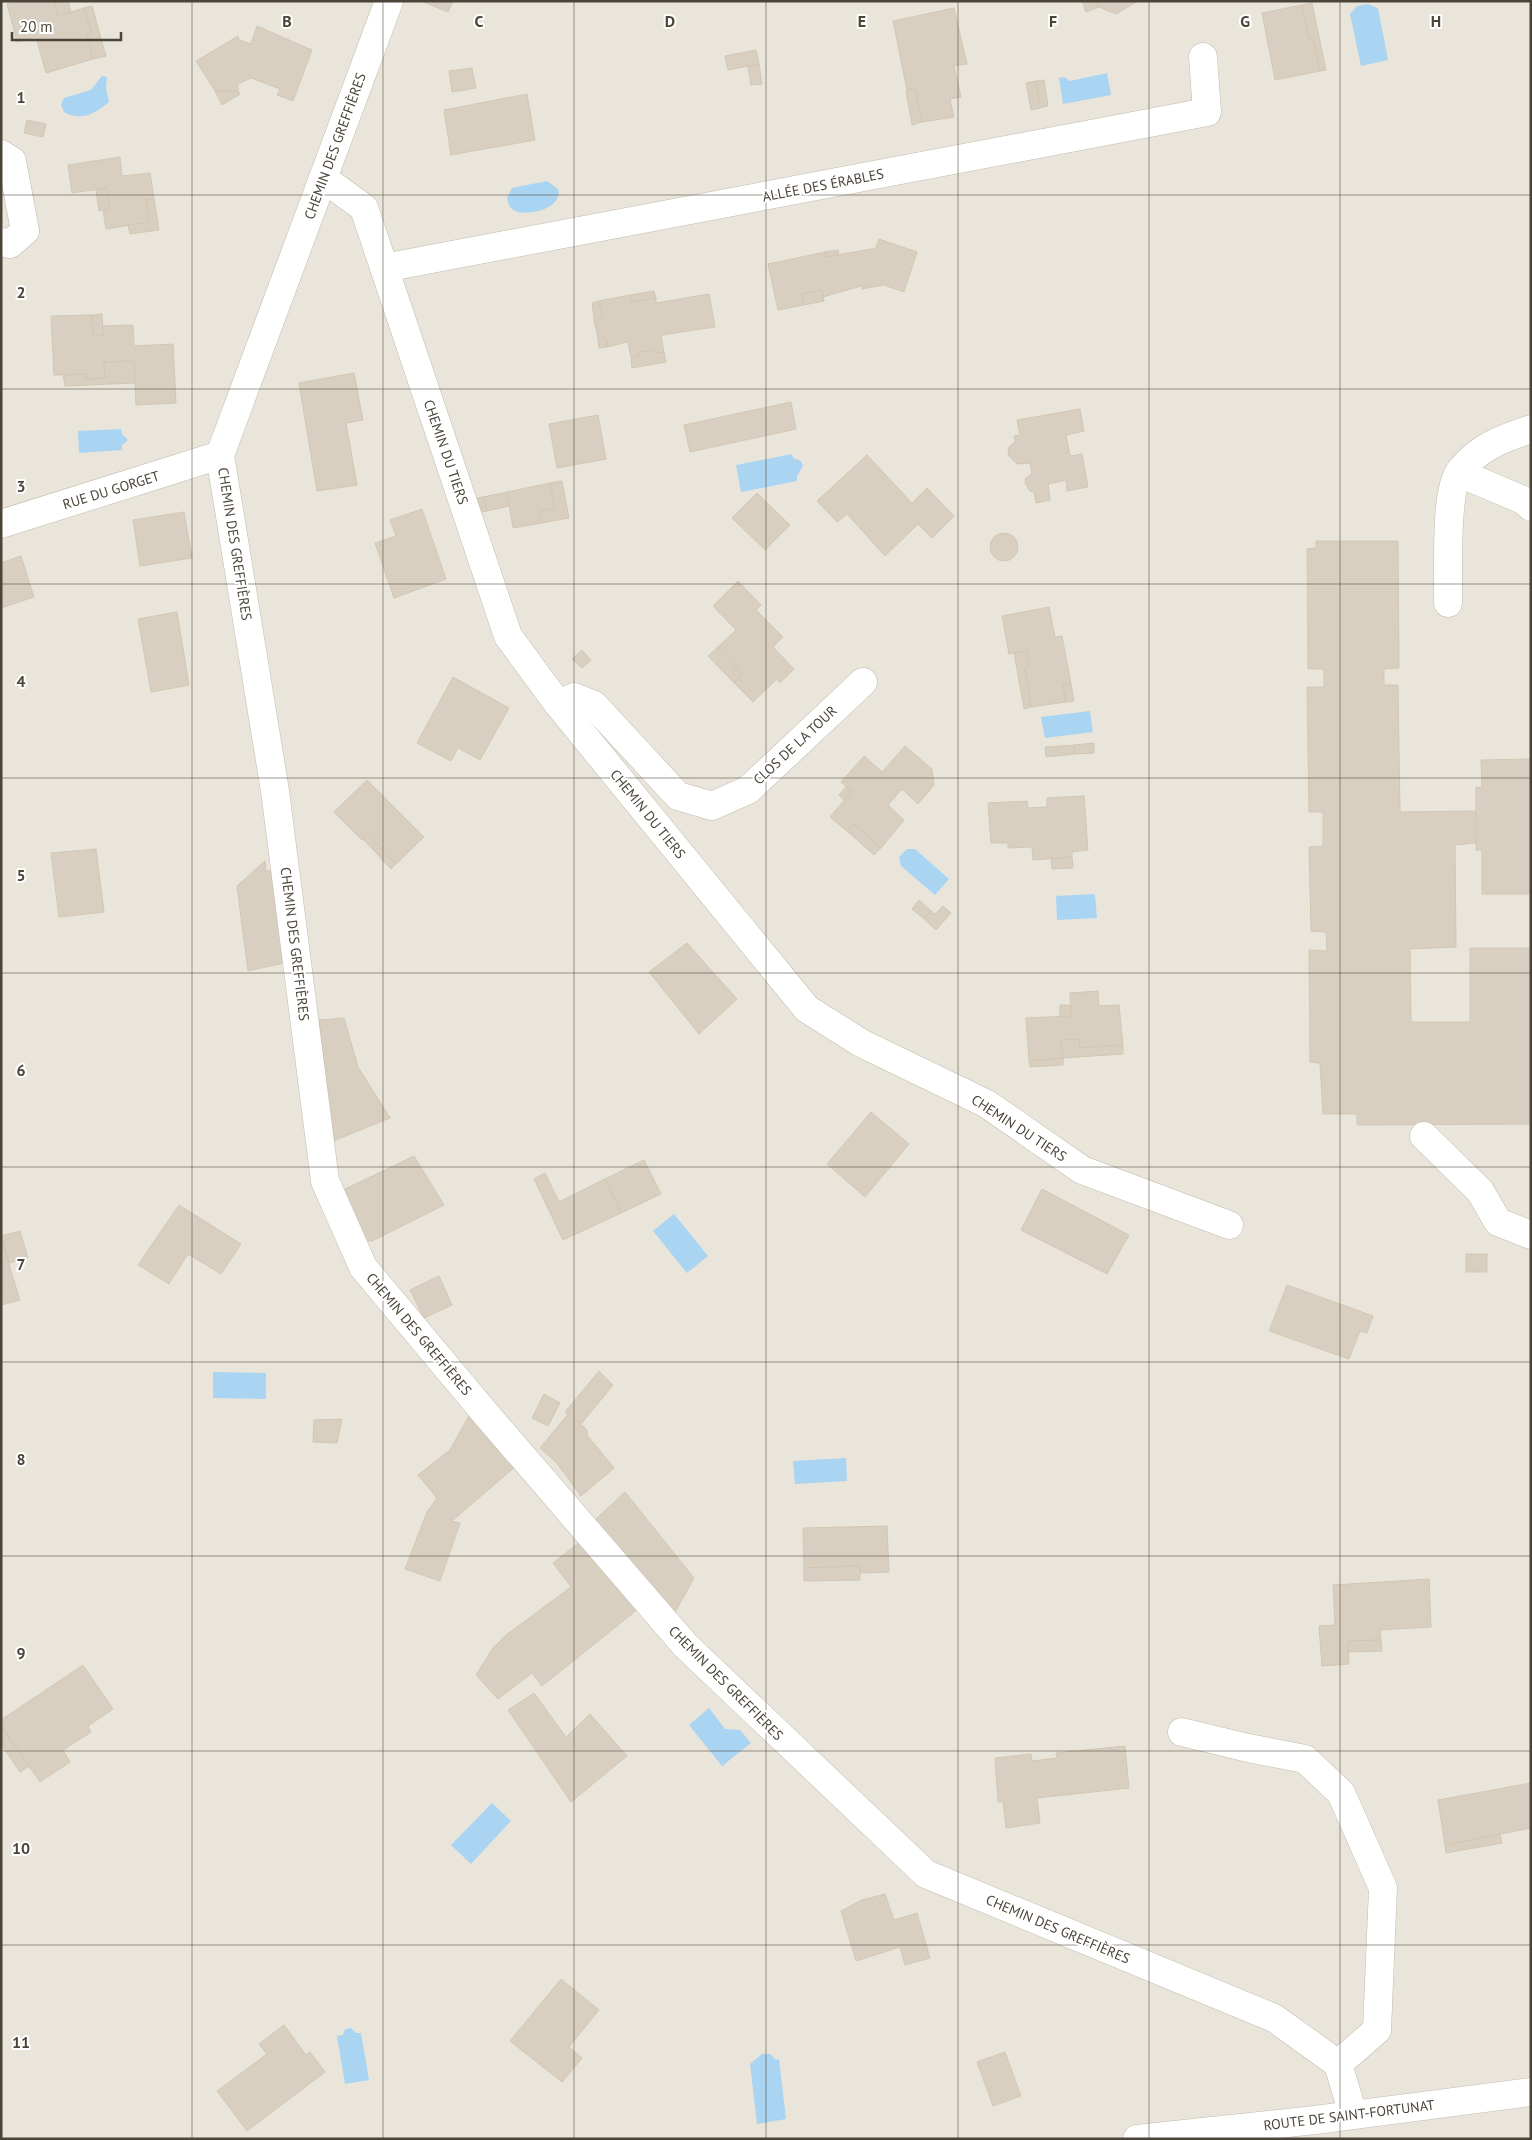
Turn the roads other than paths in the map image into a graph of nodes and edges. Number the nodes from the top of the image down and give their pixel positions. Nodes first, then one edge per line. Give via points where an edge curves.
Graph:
1 (389, 1) edge
2 (1203, 57) dead end
3 (1, 154) edge
4 (323, 178) junction
5 (1, 242) edge
6 (384, 268) junction
7 (1531, 429) edge
8 (220, 455) junction
9 (1458, 472) junction
10 (1531, 507) edge
11 (1, 524) edge
12 (1448, 603) dead end
13 (863, 682) dead end
14 (558, 704) junction
15 (1424, 1136) dead end
16 (1230, 1225) dead end
17 (1531, 1235) edge
18 (1182, 1732) dead end
19 (1338, 2064) junction
20 (1531, 2092) edge
21 (1353, 2114) junction
22 (1137, 2139) edge

1 - 4 street, CHEMIN DES GREFFIÈRES
2 - 6 street, ALLÉE DES ÉRABLES via 1207,112
3 - 5 street via 12,161 25,231 10,244
4 - 6 street, CHEMIN DU TIERS via 364,208
4 - 8 street, CHEMIN DES GREFFIÈRES
6 - 14 street, CHEMIN DU TIERS via 508,636
7 - 9 street via 1498,440
8 - 11 street, RUE DU GORGET
8 - 19 street, CHEMIN DES GREFFIÈRES via 275,790 325,1181 363,1267 685,1646 926,1874 1274,2018
9 - 10 street via 1523,500
9 - 12 street via 1451,496
13 - 14 street, CLOS DE LA TOUR via 748,790 712,806 678,796 594,705 574,696
14 - 16 street, CHEMIN DU TIERS via 808,1009 861,1043 987,1104 1082,1170
15 - 17 street via 1480,1192 1498,1222
18 - 19 street via 1305,1759 1341,1793 1383,1888 1377,2030
19 - 21 street
20 - 21 street, ROUTE DE SAINT-FORTUNAT
21 - 22 street, ROUTE DE SAINT-FORTUNAT

